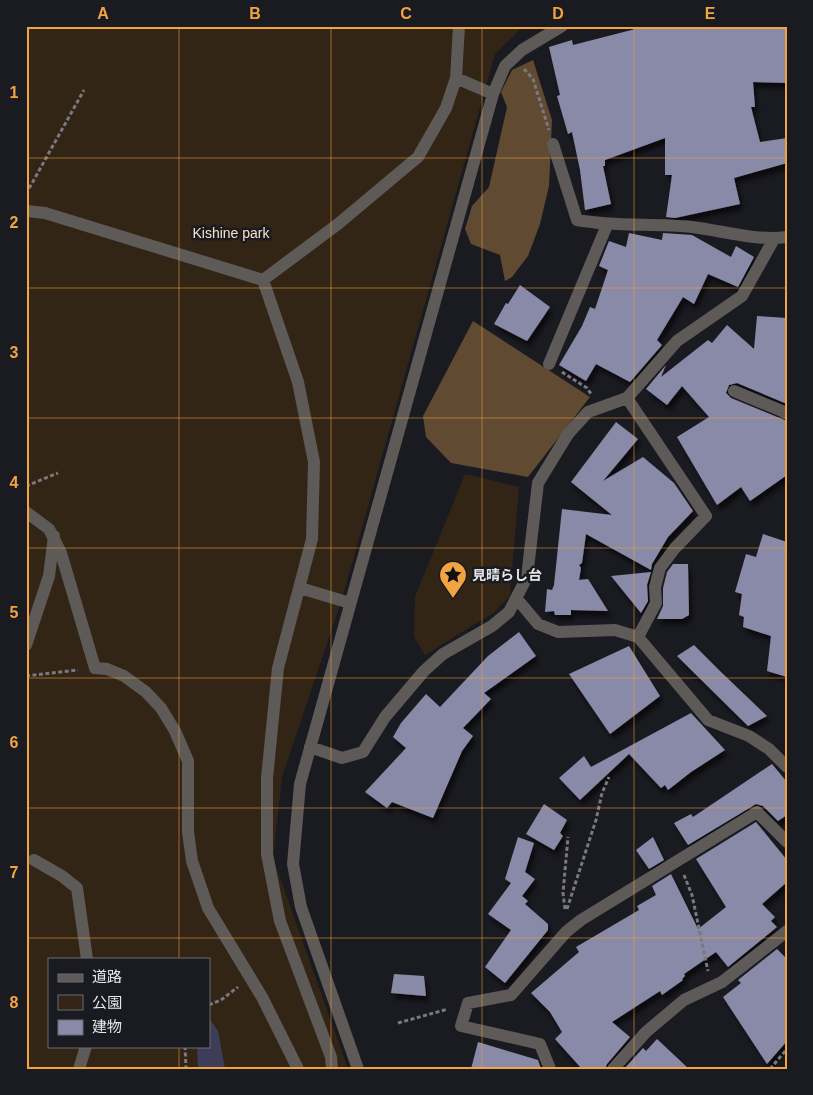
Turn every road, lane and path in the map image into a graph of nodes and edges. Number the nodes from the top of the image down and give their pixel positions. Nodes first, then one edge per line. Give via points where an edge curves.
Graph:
1 (459, 26) edge
2 (562, 26) edge
3 (514, 57) junction
4 (456, 78) junction
5 (84, 90) dead end
6 (493, 94) junction
7 (554, 144) joint
8 (26, 194) edge
9 (26, 211) edge
10 (606, 225) junction
11 (780, 238) edge
12 (263, 280) junction
13 (549, 364) joint
14 (734, 391) dead end
15 (627, 398) junction
16 (600, 407) junction
17 (787, 413) edge
18 (58, 473) dead end
19 (26, 486) edge
20 (26, 512) edge
21 (54, 536) junction
22 (300, 588) junction
23 (517, 599) junction
24 (350, 603) junction
25 (638, 637) junction
26 (26, 646) edge
27 (95, 668) junction
28 (26, 676) edge
29 (310, 747) junction
30 (787, 767) edge
31 (610, 776) dead end
32 (568, 837) dead end
33 (787, 842) edge
34 (34, 860) dead end
35 (678, 860) junction
36 (787, 931) edge
37 (86, 958) edge
38 (711, 987) junction
39 (221, 1000) dead end
40 (468, 1003) junction
41 (210, 1005) edge
42 (398, 1023) dead end
43 (85, 1048) edge
44 (185, 1048) edge
45 (787, 1049) edge
46 (80, 1069) edge
47 (186, 1069) edge
48 (298, 1069) edge
49 (332, 1069) edge
50 (358, 1069) edge
51 (550, 1069) edge
52 (613, 1069) edge
53 (770, 1069) edge

1 - 4 street
2 - 3 street
3 - 6 street via 505,66
3 - 7 path via 533,79
4 - 6 street
4 - 12 street via 446,108 418,157 338,224
5 - 8 path
6 - 24 street
7 - 10 street via 577,220
9 - 12 street via 45,213
10 - 11 street via 691,227
10 - 13 street
11 - 15 street via 742,296 677,341
12 - 22 street via 298,382 314,462 312,539
13 - 16 path via 587,388
14 - 17 street
15 - 16 street
15 - 25 street via 706,516 660,568 655,587 656,603
16 - 23 street via 588,412 568,434 538,483 527,577
18 - 19 path
20 - 21 street
21 - 26 street via 49,576
21 - 27 street via 71,582
22 - 24 street
22 - 49 street via 278,668 267,778 267,854 280,921 331,1057
23 - 25 street via 538,624 558,632 614,630
23 - 29 street via 509,612 492,626 443,654 424,671 385,717 363,752 342,758
24 - 29 street
25 - 30 street via 708,720 749,736 769,749
27 - 28 path
27 - 48 street via 124,676 146,692 175,731 188,761 188,832 192,861 208,908 262,997
29 - 50 street via 300,784 293,868 301,907
31 - 32 path via 566,912 563,893
33 - 35 street via 758,812
34 - 37 street via 77,888
35 - 38 path via 692,895
35 - 40 street via 566,932 511,995
36 - 38 street
38 - 52 street via 684,1000 646,1032
39 - 41 path
40 - 42 path
40 - 51 street via 461,1026 540,1044
43 - 46 street
44 - 47 path
45 - 53 path

